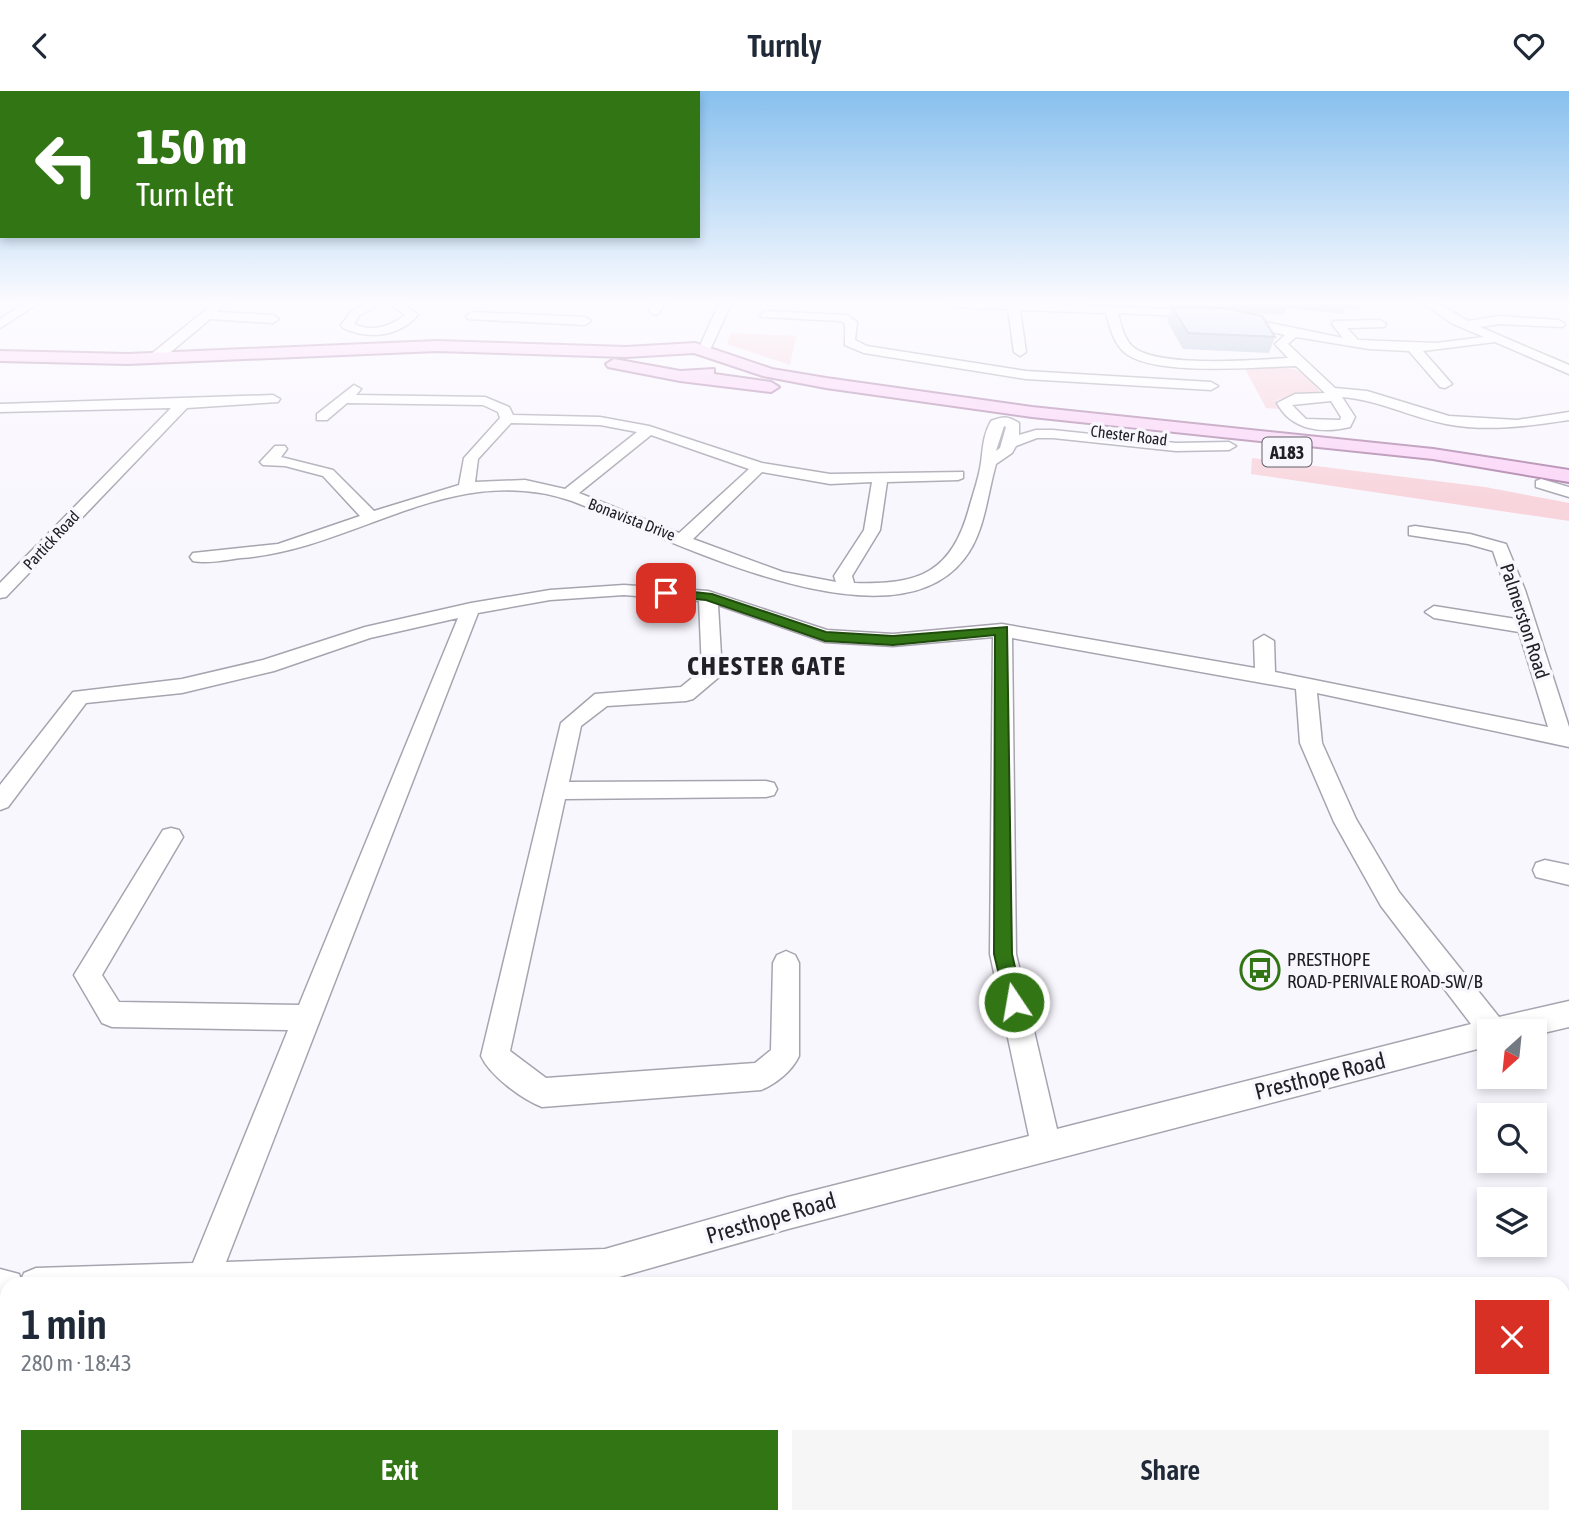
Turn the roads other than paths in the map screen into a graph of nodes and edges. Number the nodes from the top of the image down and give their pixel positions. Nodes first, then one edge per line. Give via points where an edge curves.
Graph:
1 (648, 371) edge
2 (660, 371) edge
3 (709, 371) edge
4 (764, 371) edge
5 (996, 371) edge
6 (1176, 371) edge
7 (1309, 371) edge
8 (1434, 371) edge
9 (663, 373) junction
10 (690, 376) junction
11 (1181, 384) junction
12 (1445, 384) dead end
13 (1211, 386) dead end
14 (273, 399) dead end
15 (183, 404) junction
16 (0, 408) edge
17 (1006, 414) junction
18 (322, 417) dead end
19 (1569, 417) edge
20 (507, 419) junction
21 (649, 430) junction
22 (1010, 443) junction
23 (1230, 446) junction
24 (280, 449) dead end
25 (989, 462) junction
26 (759, 467) junction
27 (958, 475) dead end
28 (1569, 476) edge
29 (880, 480) junction
30 (466, 488) junction
31 (1569, 491) edge
32 (568, 494) junction
33 (370, 516) junction
34 (1415, 531) dead end
35 (682, 539) junction
36 (199, 557) dead end
37 (847, 590) junction
38 (0, 593) edge
39 (708, 596) junction
40 (471, 609) junction
41 (1434, 612) dead end
42 (1528, 627) junction
43 (1002, 630) junction
44 (1264, 641) dead end
45 (1265, 677) junction
46 (1306, 684) junction
47 (1566, 738) edge
48 (766, 789) dead end
49 (556, 791) junction
50 (0, 801) edge
51 (171, 837) dead end
52 (786, 963) dead end
53 (1569, 1014) edge
54 (306, 1018) junction
55 (1484, 1019) edge
56 (1547, 1019) edge
57 (1477, 1035) edge
58 (1045, 1146) junction
59 (203, 1277) edge
60 (234, 1277) edge

1 - 9 main road, Chester Road / A183
2 - 9 main road
3 - 10 main road
4 - 17 main road, Chester Road / A183
5 - 11 street
6 - 11 street
7 - 19 street via 1333,395 1367,395 1448,420 1517,424
8 - 12 street
9 - 10 main road, Chester Road / A183
10 - 17 main road, Chester Road / A183
11 - 13 street
14 - 15 street
15 - 16 street
15 - 38 street, Partick Road
17 - 22 street via 1014,426
17 - 23 main road, Chester Road / A183
17 - 25 street, Bonavista Drive via 996,424 987,449
17 - 28 main road, Chester Road / A183 via 1433,454
18 - 20 street via 349,394 485,401 504,410
20 - 21 street via 600,421
20 - 30 street via 471,458
21 - 26 street
21 - 32 street
22 - 23 street via 1053,433 1176,447
22 - 25 street
23 - 31 main road, Chester Road / A183 via 1437,468
24 - 33 street via 262,467 286,461 328,473
25 - 37 street, Bonavista Drive via 960,554 941,574 902,589
26 - 29 street via 830,479
26 - 35 street
27 - 29 street
29 - 37 street via 872,530 843,576
30 - 32 street, Bonavista Drive via 512,484
30 - 33 street, Bonavista Drive
32 - 35 street, Bonavista Drive
33 - 36 street, Bonavista Drive via 288,547
34 - 42 street, Palmerston Road via 1500,548
35 - 37 street, Bonavista Drive via 773,575
39 - 40 street via 624,590 550,595
39 - 43 street via 825,636 893,640
39 - 49 street via 712,673 686,694 602,699 571,723
40 - 50 street via 365,633 267,666 182,685 80,697
40 - 54 street
41 - 42 street
42 - 47 street, Palmerston Road
43 - 45 street
43 - 58 street via 1003,954
44 - 45 street
45 - 46 street
46 - 47 street
46 - 55 street via 1311,743 1346,822 1390,899
48 - 49 street
49 - 52 street via 495,1056 541,1093 761,1076 785,1056
51 - 54 street via 87,975 112,1014
53 - 56 street, Presthope Road
54 - 59 street
57 - 58 street, Presthope Road
58 - 60 street, Presthope Road via 605,1265

